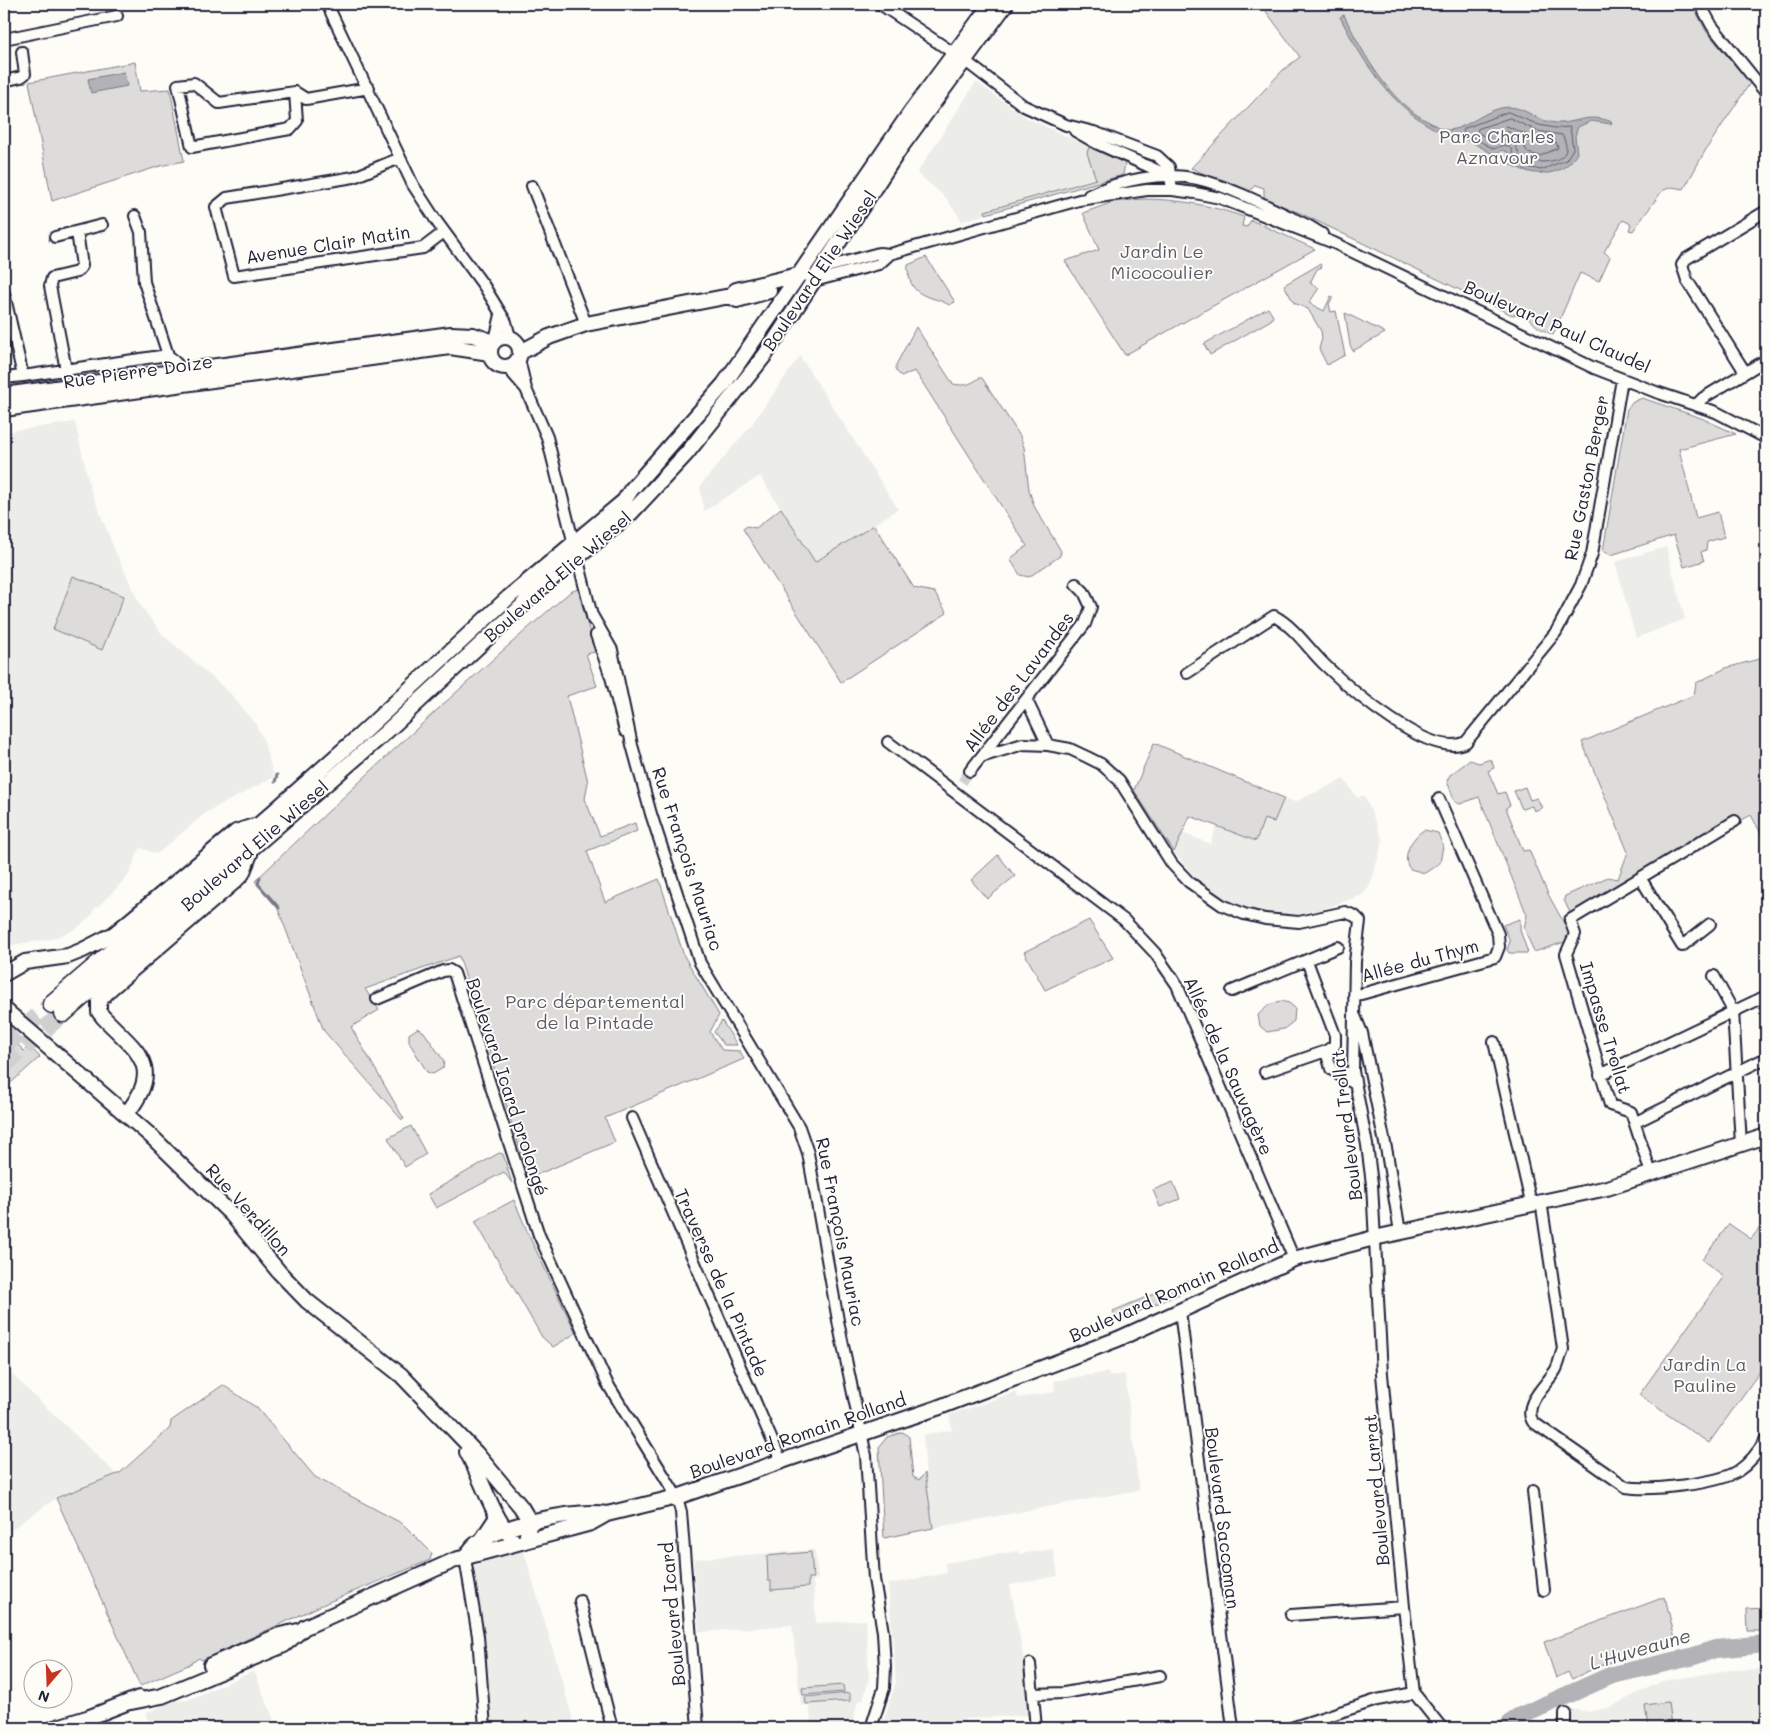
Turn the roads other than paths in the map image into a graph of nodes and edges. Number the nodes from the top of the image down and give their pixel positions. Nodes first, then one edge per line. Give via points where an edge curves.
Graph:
1 (327, 4) edge
2 (880, 4) edge
3 (991, 4) edge
4 (1006, 4) edge
5 (1700, 4) edge
6 (117, 16) dead end
7 (4, 39) edge
8 (22, 52) dead end
9 (959, 57) junction
10 (4, 81) edge
11 (369, 88) junction
12 (295, 92) junction
13 (1766, 93) edge
14 (400, 158) junction
15 (1171, 176) junction
16 (532, 186) dead end
17 (1172, 190) junction
18 (1079, 200) junction
19 (1766, 211) edge
20 (135, 216) dead end
21 (102, 225) dead end
22 (77, 232) junction
23 (444, 232) junction
24 (55, 237) dead end
25 (1334, 243) junction
26 (890, 254) junction
27 (823, 268) junction
28 (795, 280) junction
29 (814, 281) junction
30 (4, 293) edge
31 (501, 315) junction
32 (586, 324) junction
33 (493, 345) junction
34 (516, 347) junction
35 (168, 355) junction
36 (274, 358) junction
37 (1766, 360) edge
38 (507, 367) junction
39 (66, 370) junction
40 (182, 370) junction
41 (276, 372) junction
42 (1745, 372) junction
43 (23, 376) junction
44 (4, 378) edge
45 (1622, 379) junction
46 (526, 389) junction
47 (4, 395) edge
48 (1696, 405) junction
49 (4, 410) edge
50 (1766, 438) edge
51 (576, 550) junction
52 (1076, 584) dead end
53 (1188, 672) dead end
54 (1027, 700) junction
55 (888, 742) dead end
56 (1048, 745) junction
57 (984, 756) junction
58 (970, 771) tunnel mouth
59 (962, 782) tunnel mouth
60 (954, 791) junction
61 (1438, 799) dead end
62 (1734, 821) dead end
63 (259, 825) junction
64 (251, 851) junction
65 (1641, 879) junction
66 (195, 889) junction
67 (1710, 924) dead end
68 (1338, 948) dead end
69 (1307, 961) junction
70 (4, 974) edge
71 (1714, 976) dead end
72 (1232, 991) dead end
73 (1354, 996) junction
74 (1766, 996) edge
75 (377, 999) dead end
76 (57, 1008) tunnel mouth
77 (1352, 1008) junction
78 (4, 1009) edge
79 (1733, 1011) junction
80 (1494, 1042) dead end
81 (1326, 1051) junction
82 (1766, 1058) edge
83 (1353, 1071) junction
84 (1265, 1072) dead end
85 (1736, 1072) junction
86 (1339, 1075) junction
87 (1600, 1075) junction
88 (1354, 1084) junction
89 (127, 1113) junction
90 (632, 1118) dead end
91 (1636, 1122) junction
92 (1766, 1136) edge
93 (1741, 1144) junction
94 (1651, 1173) junction
95 (1536, 1202) junction
96 (1400, 1232) junction
97 (1374, 1238) junction
98 (1294, 1259) junction
99 (1180, 1311) junction
100 (862, 1434) junction
101 (1766, 1439) edge
102 (461, 1440) junction
103 (781, 1461) junction
104 (502, 1484) junction
105 (1533, 1491) dead end
106 (488, 1494) junction
107 (677, 1497) junction
108 (607, 1514) junction
109 (496, 1515) junction
110 (530, 1522) junction
111 (505, 1530) junction
112 (521, 1541) junction
113 (475, 1545) junction
114 (465, 1558) junction
115 (1544, 1590) dead end
116 (580, 1601) dead end
117 (1404, 1607) junction
118 (1291, 1615) dead end
119 (1030, 1664) dead end
120 (1160, 1676) dead end
121 (1414, 1693) junction
122 (1033, 1694) junction
123 (1565, 1713) dead end
124 (59, 1728) edge
125 (485, 1728) edge
126 (612, 1728) edge
127 (698, 1728) edge
128 (871, 1728) edge
129 (1036, 1728) edge
130 (1233, 1728) edge
131 (1291, 1728) edge
132 (1442, 1728) edge
133 (1565, 1728) edge

1 - 11 street, Rue François Mauriac
2 - 9 street
3 - 9 street
4 - 9 street
5 - 13 street via 1712,26
6 - 7 street
8 - 10 street via 24,74
9 - 15 street via 1024,106 1066,125 1157,156 1169,167
9 - 27 street, Boulevard Elie Wiesel
9 - 28 street, Boulevard Elie Wiesel
11 - 12 street via 306,100
11 - 14 street, Rue François Mauriac
12 - 12 street via 297,121 290,129 192,147 178,85 194,83 219,103
14 - 23 street, Rue François Mauriac
14 - 23 street, Avenue Clair Matin via 354,177 227,198 216,207 234,276 423,248
15 - 17 street
15 - 18 street, Boulevard Paul Claudel via 1136,180 1102,189
15 - 25 street, Boulevard Paul Claudel via 1197,179 1231,192 1310,226
16 - 32 street
17 - 18 street, Boulevard Paul Claudel via 1148,190
17 - 25 street, Boulevard Paul Claudel via 1220,198
18 - 26 street, Boulevard Paul Claudel
19 - 42 street via 1686,259 1682,265 1687,280
20 - 35 street via 141,232 144,282
21 - 22 street
22 - 24 street
22 - 39 street via 82,266 77,272 52,278 50,286
23 - 31 street, Rue François Mauriac via 480,280
25 - 45 street, Boulevard Paul Claudel
26 - 27 street, Boulevard Paul Claudel via 879,253
26 - 29 street, Boulevard Paul Claudel via 879,264
27 - 28 street, Boulevard Paul Claudel
27 - 29 street, Boulevard Elie Wiesel
28 - 29 street, Boulevard Paul Claudel
28 - 32 street, Boulevard Paul Claudel
28 - 51 street, Boulevard Elie Wiesel via 724,384 624,501
29 - 51 street, Boulevard Elie Wiesel via 765,354 686,453 630,514
30 - 43 street
31 - 33 street
31 - 34 street, Rue François Mauriac
32 - 34 street, Boulevard Paul Claudel via 549,337 536,335
33 - 34 street, Boulevard Paul Claudel via 500,338
33 - 36 street, Rue Pierre Doize via 474,335 450,334
33 - 38 street, Rue François Mauriac via 496,364
33 - 41 street, Rue Pierre Doize via 450,347
34 - 38 street
34 - 46 street, Rue François Mauriac
35 - 39 street
35 - 40 street
36 - 40 street, Rue Pierre Doize
36 - 41 street
37 - 42 street
38 - 46 street, Rue François Mauriac
39 - 43 street
40 - 47 street, Rue Pierre Doize
41 - 49 street, Rue Pierre Doize
42 - 48 street
43 - 44 street
45 - 48 street, Boulevard Paul Claudel
45 - 53 street, Rue Gaston Berger via 1592,554 1581,584 1545,647 1466,742 1458,746 1424,739 1402,728 1339,678 1285,622 1274,616
46 - 51 street, Rue François Mauriac via 547,437
48 - 50 street, Boulevard Paul Claudel
51 - 63 street, Boulevard Elie Wiesel via 509,597
51 - 64 street, Boulevard Elie Wiesel via 522,606 386,732
51 - 100 street, Rue François Mauriac via 595,632 612,678 621,720 632,745 668,870 700,963 799,1127 805,1145
52 - 54 street, Allée des Lavandes via 1091,607 1085,624
54 - 56 street
54 - 57 street, Allée des Lavandes
55 - 60 street, Allée de la Sauvagère
56 - 57 street, Boulevard Trollat via 1023,744
56 - 73 street, Boulevard Trollat via 1070,749 1110,772 1124,788 1172,864 1189,882 1222,905 1265,919 1299,922 1345,912 1355,916 1360,921 1360,932
57 - 58 street, Allée des Lavandes
59 - 60 street
60 - 98 street, Allée de la Sauvagère via 1124,920 1155,953 1176,985
61 - 73 street, Allée du Thym via 1498,934 1499,947 1495,957
62 - 65 street, Impasse Trollat
63 - 66 street, Boulevard Elie Wiesel
63 - 70 street via 236,832 114,934 68,956 25,962
64 - 66 street, Boulevard Elie Wiesel
64 - 89 street via 242,874 103,996 98,1006 145,1066 144,1084
65 - 67 street via 1682,946
65 - 87 street, Impasse Trollat via 1570,920 1575,934 1566,954
66 - 76 highway, Boulevard Elie Wiesel
68 - 69 street
69 - 72 street
69 - 81 street via 1335,1035 1335,1045
71 - 79 street
73 - 77 street, Boulevard Trollat
74 - 79 street
75 - 107 street, Boulevard Icard prolongé via 444,971 454,973 539,1235 607,1383
77 - 83 street, Boulevard Trollat
77 - 96 street, Boulevard Trollat via 1362,1032
78 - 89 street, Rue Verdillon
79 - 85 street
79 - 87 street
80 - 95 street
81 - 84 street
81 - 86 street via 1330,1069
82 - 85 street
83 - 86 street
83 - 88 street, Boulevard Trollat
85 - 91 street
85 - 93 street
86 - 88 street
87 - 91 street, Impasse Trollat via 1610,1105 1631,1112
88 - 97 street, Boulevard Trollat via 1367,1145
89 - 102 street, Rue Verdillon via 232,1215 292,1287 401,1375
90 - 103 street, Traverse de la Pintade
91 - 94 street
92 - 93 street, Boulevard Romain Rolland
93 - 94 street, Boulevard Romain Rolland
94 - 95 street, Boulevard Romain Rolland via 1607,1188
95 - 96 street, Boulevard Romain Rolland
95 - 101 street via 1563,1349 1556,1369 1530,1405 1532,1422 1626,1487 1637,1489 1729,1475 1749,1461
96 - 97 street, Boulevard Romain Rolland
97 - 98 street, Boulevard Romain Rolland
97 - 117 street, Boulevard Larrat via 1382,1374
98 - 99 street, Boulevard Romain Rolland
99 - 100 street, Boulevard Romain Rolland via 1097,1347
99 - 130 street, Boulevard Saccoman
100 - 103 street, Boulevard Romain Rolland
100 - 128 street, Rue François Mauriac via 874,1579 886,1667 884,1688
102 - 104 street, Rue Verdillon
102 - 106 street, Rue Verdillon
103 - 107 street, Boulevard Romain Rolland
104 - 106 street
104 - 110 street, Rue Verdillon
105 - 115 street
106 - 109 street, Rue Verdillon
107 - 108 street, Boulevard Romain Rolland
107 - 127 street, Boulevard Icard via 681,1512
108 - 110 street, Boulevard Romain Rolland via 589,1511
108 - 112 street, Boulevard Romain Rolland via 591,1523
109 - 111 street, Rue Verdillon
109 - 113 street
110 - 111 street, Boulevard Romain Rolland
110 - 112 street
111 - 112 street, Rue Verdillon
111 - 113 street, Boulevard Romain Rolland
112 - 114 street, Boulevard Romain Rolland
113 - 114 street, Boulevard Romain Rolland
114 - 124 street, Boulevard Romain Rolland via 130,1702
114 - 125 street via 478,1636
116 - 126 street
117 - 118 street
117 - 121 street, Boulevard Larrat
119 - 122 street
120 - 122 street via 1064,1693
121 - 131 street via 1376,1700
121 - 132 street
122 - 129 street
123 - 133 street

